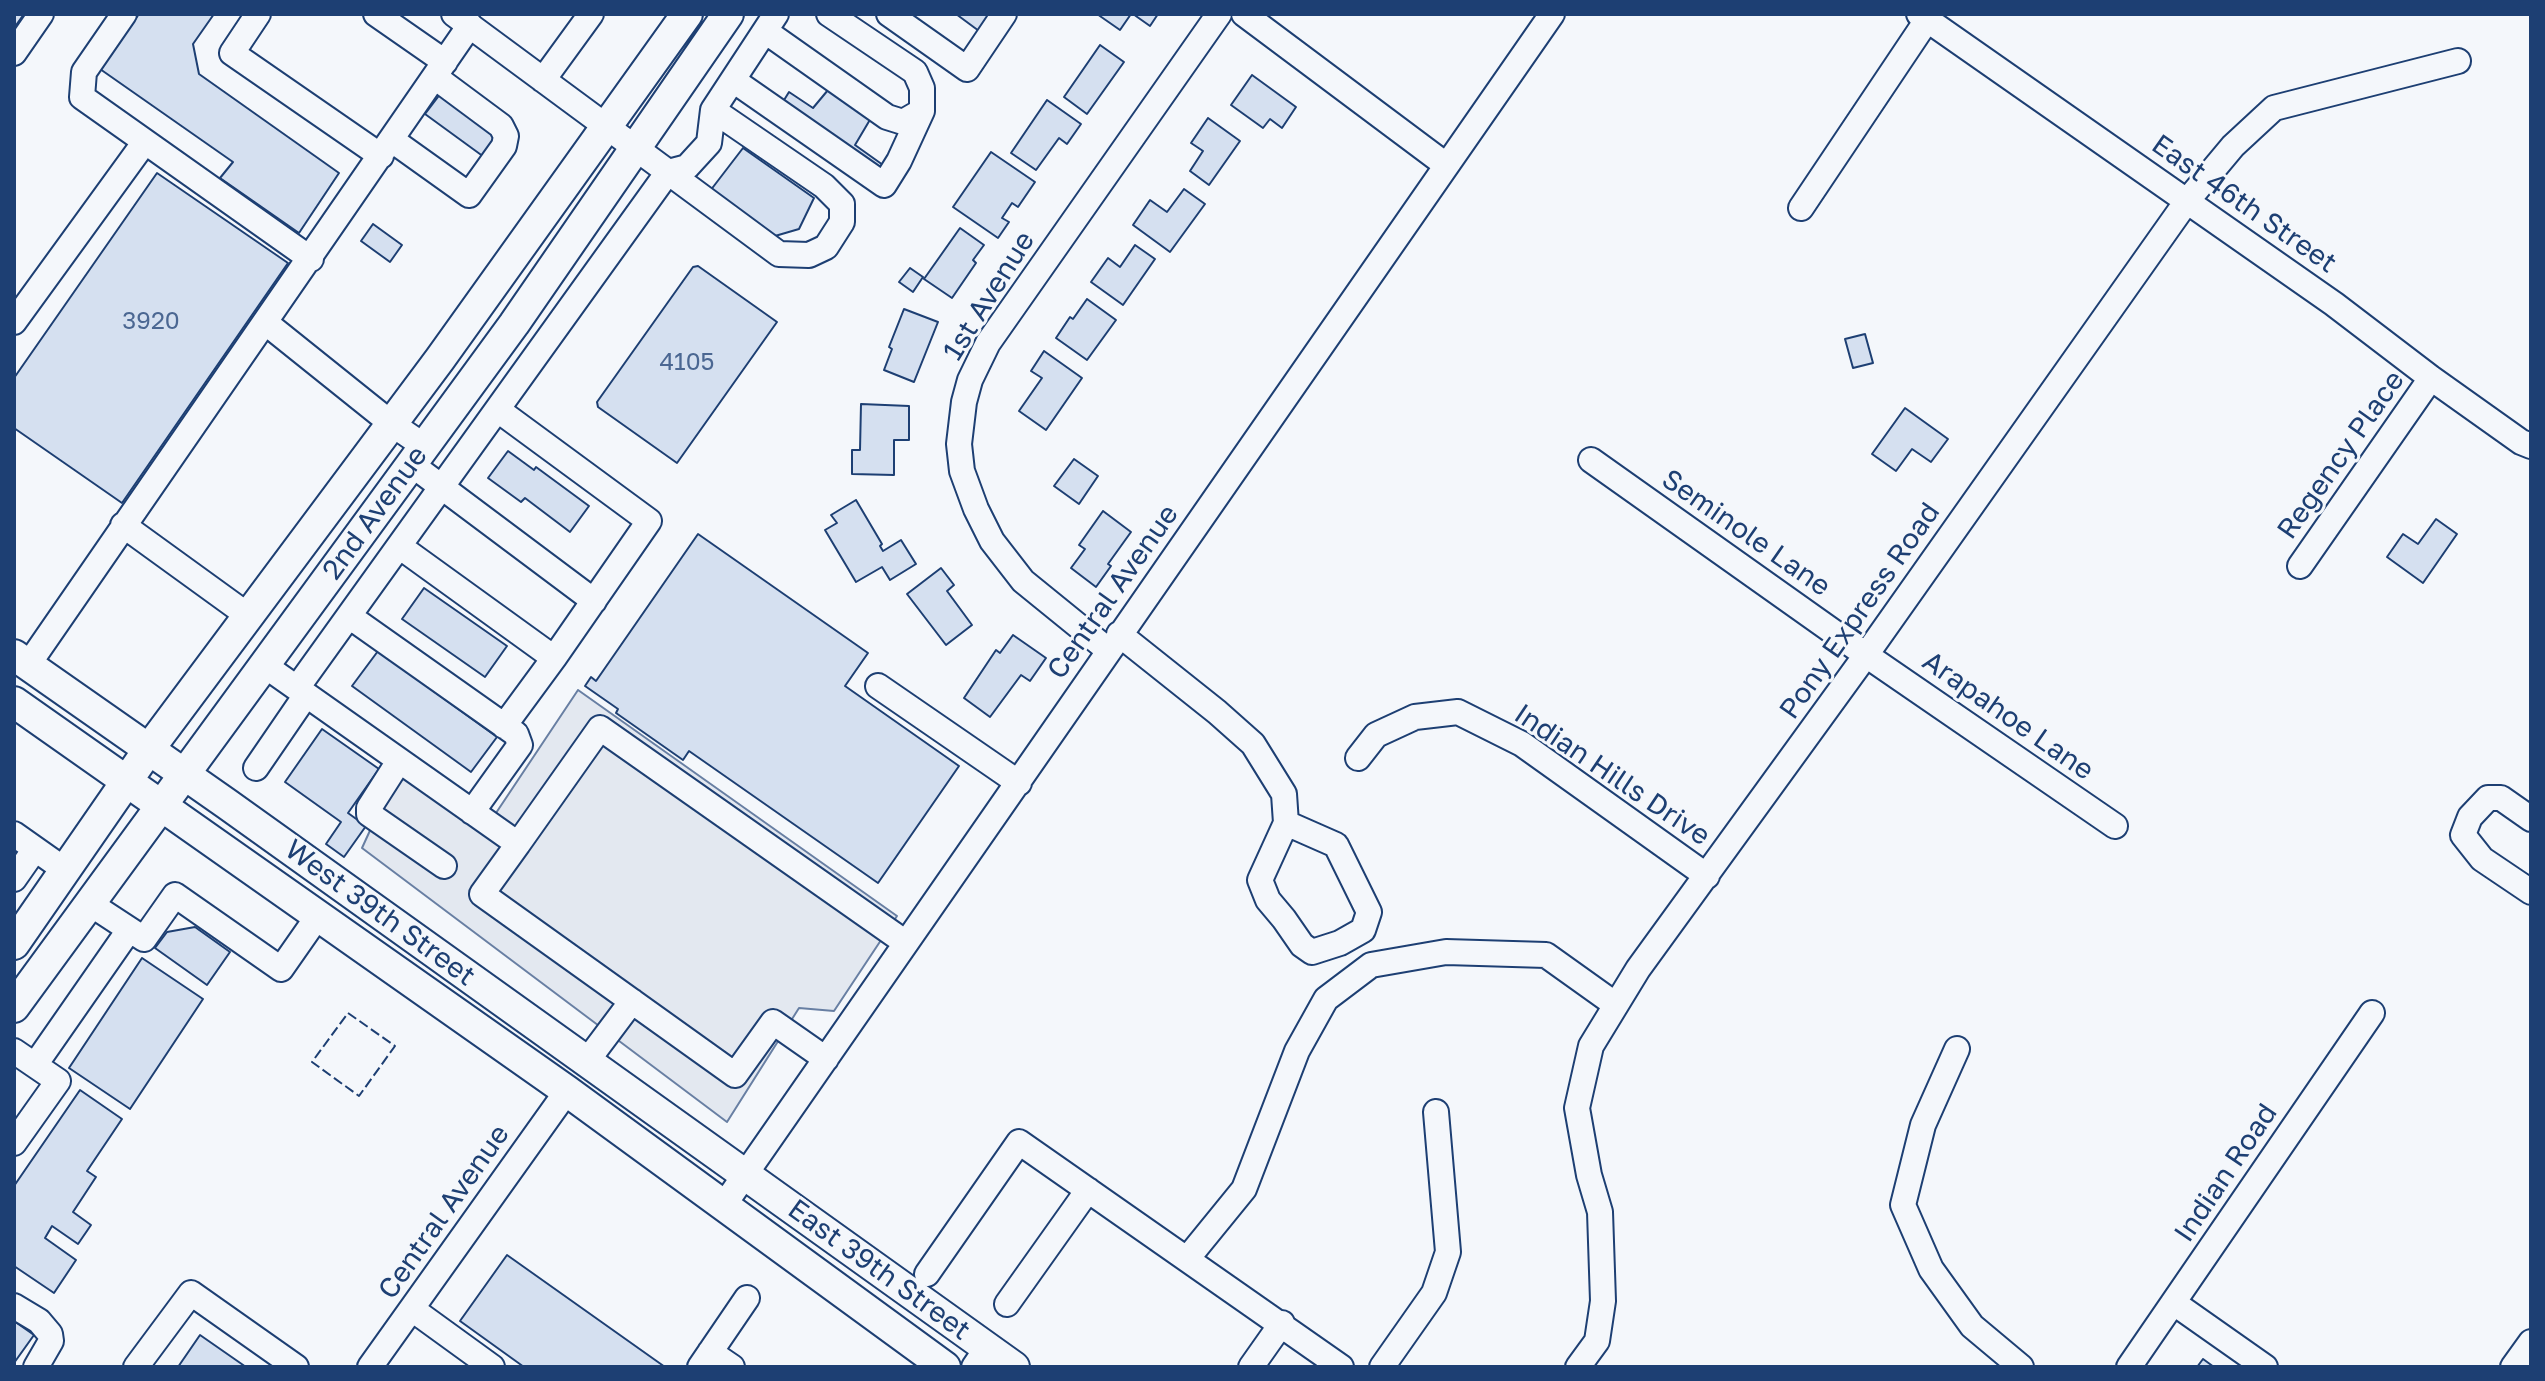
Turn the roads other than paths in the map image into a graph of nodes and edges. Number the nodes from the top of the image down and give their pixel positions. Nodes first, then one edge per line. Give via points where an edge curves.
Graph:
1 (41, 14) edge
2 (124, 14) edge
3 (258, 14) edge
4 (376, 14) edge
5 (591, 14) edge
6 (687, 14) edge
7 (728, 14) edge
8 (829, 14) edge
9 (889, 14) edge
10 (1004, 14) edge
11 (1219, 14) edge
12 (1244, 14) edge
13 (1552, 14) edge
14 (1926, 16) edge
15 (465, 19) edge
16 (770, 22) edge
17 (14, 53) edge
18 (2458, 61) dead end
19 (440, 70) junction
20 (543, 80) junction
21 (733, 80) junction
22 (713, 110) junction
23 (922, 111) junction
24 (607, 126) junction
25 (144, 143) junction
26 (386, 148) junction
27 (637, 149) junction
28 (1446, 165) junction
29 (668, 172) junction
30 (2187, 201) junction
31 (1801, 208) dead end
32 (311, 259) junction
33 (14, 322) edge
34 (266, 323) junction
35 (514, 324) junction
36 (538, 354) junction
37 (2431, 378) junction
38 (494, 416) junction
39 (392, 424) junction
40 (2531, 446) edge
41 (417, 455) junction
42 (1591, 460) dead end
43 (442, 487) junction
44 (123, 525) junction
45 (399, 546) junction
46 (2300, 566) dead end
47 (330, 574) junction
48 (594, 601) junction
49 (356, 606) junction
50 (250, 617) junction
51 (1114, 642) junction
52 (1866, 655) junction
53 (554, 658) junction
54 (21, 660) edge
55 (264, 665) junction
56 (878, 686) dead end
57 (302, 692) junction
58 (14, 702) edge
59 (504, 726) junction
60 (149, 749) junction
61 (1358, 758) dead end
62 (399, 761) junction
63 (256, 768) dead end
64 (183, 773) junction
65 (127, 781) junction
66 (1019, 783) junction
67 (160, 805) junction
68 (472, 812) junction
69 (2531, 819) edge
70 (1286, 823) junction
71 (2115, 826) dead end
72 (14, 834) edge
73 (518, 844) junction
74 (35, 849) junction
75 (444, 866) dead end
76 (65, 870) junction
77 (1707, 876) junction
78 (14, 879) edge
79 (2531, 892) edge
80 (89, 903) junction
81 (318, 916) junction
82 (129, 930) junction
83 (906, 943) junction
84 (14, 944) edge
85 (632, 1001) junction
86 (1616, 1005) junction
87 (14, 1007) edge
88 (2372, 1013) dead end
89 (1957, 1049) dead end
90 (14, 1051) edge
91 (826, 1059) junction
92 (587, 1061) junction
93 (35, 1065) junction
94 (567, 1091) junction
95 (1436, 1112) dead end
96 (14, 1143) edge
97 (745, 1174) junction
98 (1088, 1190) junction
99 (724, 1205) junction
100 (1187, 1259) junction
101 (927, 1274) dead end
102 (747, 1298) dead end
103 (2174, 1303) junction
104 (1007, 1304) dead end
105 (14, 1306) edge
106 (412, 1309) junction
107 (1282, 1323) junction
108 (2531, 1342) edge
109 (980, 1358) edge
110 (705, 1360) edge
111 (36, 1367) edge
112 (136, 1367) edge
113 (296, 1367) edge
114 (370, 1367) edge
115 (492, 1367) edge
116 (732, 1367) edge
117 (945, 1367) edge
118 (1014, 1367) edge
119 (1251, 1367) edge
120 (1341, 1367) edge
121 (1382, 1367) edge
122 (1578, 1367) edge
123 (2021, 1367) edge
124 (2129, 1367) edge
125 (2265, 1367) edge
126 (2513, 1367) edge

1 - 17 street
2 - 25 street via 84,72 82,97
3 - 26 street via 232,53
4 - 19 street
5 - 20 street
6 - 24 main road, 2nd Avenue
7 - 27 main road, 2nd Avenue
8 - 23 street via 915,72 922,88
9 - 10 street via 967,69
11 - 51 street, 1st Avenue via 988,343 964,402 962,471 992,541 1023,581
12 - 28 street
13 - 28 street, Central Avenue
14 - 30 street, East 46th Street
14 - 31 street
15 - 19 street
15 - 20 street
16 - 21 street
16 - 23 street via 887,117 903,122
18 - 30 street, Pony Express Road via 2274,108
19 - 26 street
19 - 26 street via 501,126 504,146 469,195
20 - 24 street
21 - 22 street
21 - 23 street via 884,185
22 - 29 street via 709,143 687,167
22 - 29 street via 842,204 842,222 826,247 809,255 779,254
24 - 27 street
24 - 39 main road, 2nd Avenue
25 - 32 street
25 - 33 street
26 - 32 street
27 - 29 street
27 - 35 main road, 2nd Avenue
28 - 51 street, Central Avenue
29 - 36 street
30 - 37 street, East 46th Street
30 - 52 street, Pony Express Road
32 - 34 street
34 - 39 street
34 - 44 street
35 - 36 street
35 - 41 main road, 2nd Avenue
36 - 38 street
37 - 40 street, East 46th Street
37 - 46 street, Regency Place
38 - 43 street
38 - 48 street via 629,526 619,566
39 - 41 street
39 - 50 main road, 2nd Avenue
41 - 43 street
41 - 47 main road, 2nd Avenue
42 - 52 street, Seminole Lane
43 - 45 street
43 - 48 street
44 - 50 street
44 - 54 street
45 - 49 street
45 - 53 street
47 - 49 street
47 - 55 main road, 2nd Avenue
48 - 53 street
49 - 57 street
49 - 59 street
50 - 60 main road, 2nd Avenue
51 - 66 street, Central Avenue
51 - 70 street, 1st Avenue via 1217,712 1253,744 1284,794
52 - 71 street, Arapahoe Lane
52 - 77 street, Pony Express Road
53 - 59 street
54 - 60 main road, West 39th Street
55 - 57 street
55 - 64 main road, 2nd Avenue
56 - 66 street
57 - 62 street
57 - 63 street
58 - 65 main road, West 39th Street
59 - 68 street via 516,734 520,745
60 - 64 main road, West 39th Street
60 - 65 main road, 2nd Avenue
61 - 77 street, Indian Hills Drive via 1376,735 1415,717 1458,712 1522,744
62 - 68 street
62 - 75 street via 369,814
64 - 67 main road, 2nd Avenue
64 - 92 main road, West 39th Street
65 - 67 main road, West 39th Street
65 - 76 main road, 2nd Avenue
66 - 83 street, Central Avenue
67 - 80 main road, 2nd Avenue
67 - 81 main road, West 39th Street
68 - 73 street
69 - 79 street via 2501,798 2488,798 2470,817 2463,835 2482,859
70 - 70 street via 1260,880 1268,900 1312,952 1363,930 1369,912 1336,845
72 - 74 street
73 - 83 street via 600,728
73 - 85 street via 482,894
74 - 76 street
74 - 78 street
76 - 84 main road, 2nd Avenue
77 - 86 street, Pony Express Road
80 - 82 street
80 - 87 main road, 2nd Avenue
81 - 82 street via 281,969 175,895 144,939
81 - 94 main road, West 39th Street
82 - 93 street
83 - 91 street, Central Avenue
85 - 91 street via 735,1075 773,1022
85 - 92 street
86 - 100 street via 1546,955 1446,952 1371,965 1326,999 1297,1051 1244,1189
86 - 122 street, Pony Express Road via 1591,1046 1577,1108 1600,1212 1603,1301 1597,1341
88 - 103 street, Indian Road
89 - 123 street via 1923,1125 1903,1205 1931,1269 1972,1326
90 - 93 street
91 - 97 street, Central Avenue
92 - 97 main road, West 39th Street
93 - 96 street via 58,1081
94 - 99 main road, West 39th Street
94 - 106 street, Central Avenue
95 - 121 street via 1448,1252 1434,1293
97 - 99 street, Central Avenue
97 - 109 main road, East 39th Street
98 - 100 street
98 - 101 street via 1019,1142
98 - 104 street
99 - 117 main road, East 39th Street
100 - 107 street
102 - 110 street
103 - 124 street, Indian Road
103 - 125 street
105 - 111 street via 50,1334
106 - 114 street, Central Avenue
106 - 115 street
107 - 119 street
107 - 120 street
108 - 126 street
109 - 118 main road, East 39th Street
110 - 116 street
112 - 113 street via 191,1293

